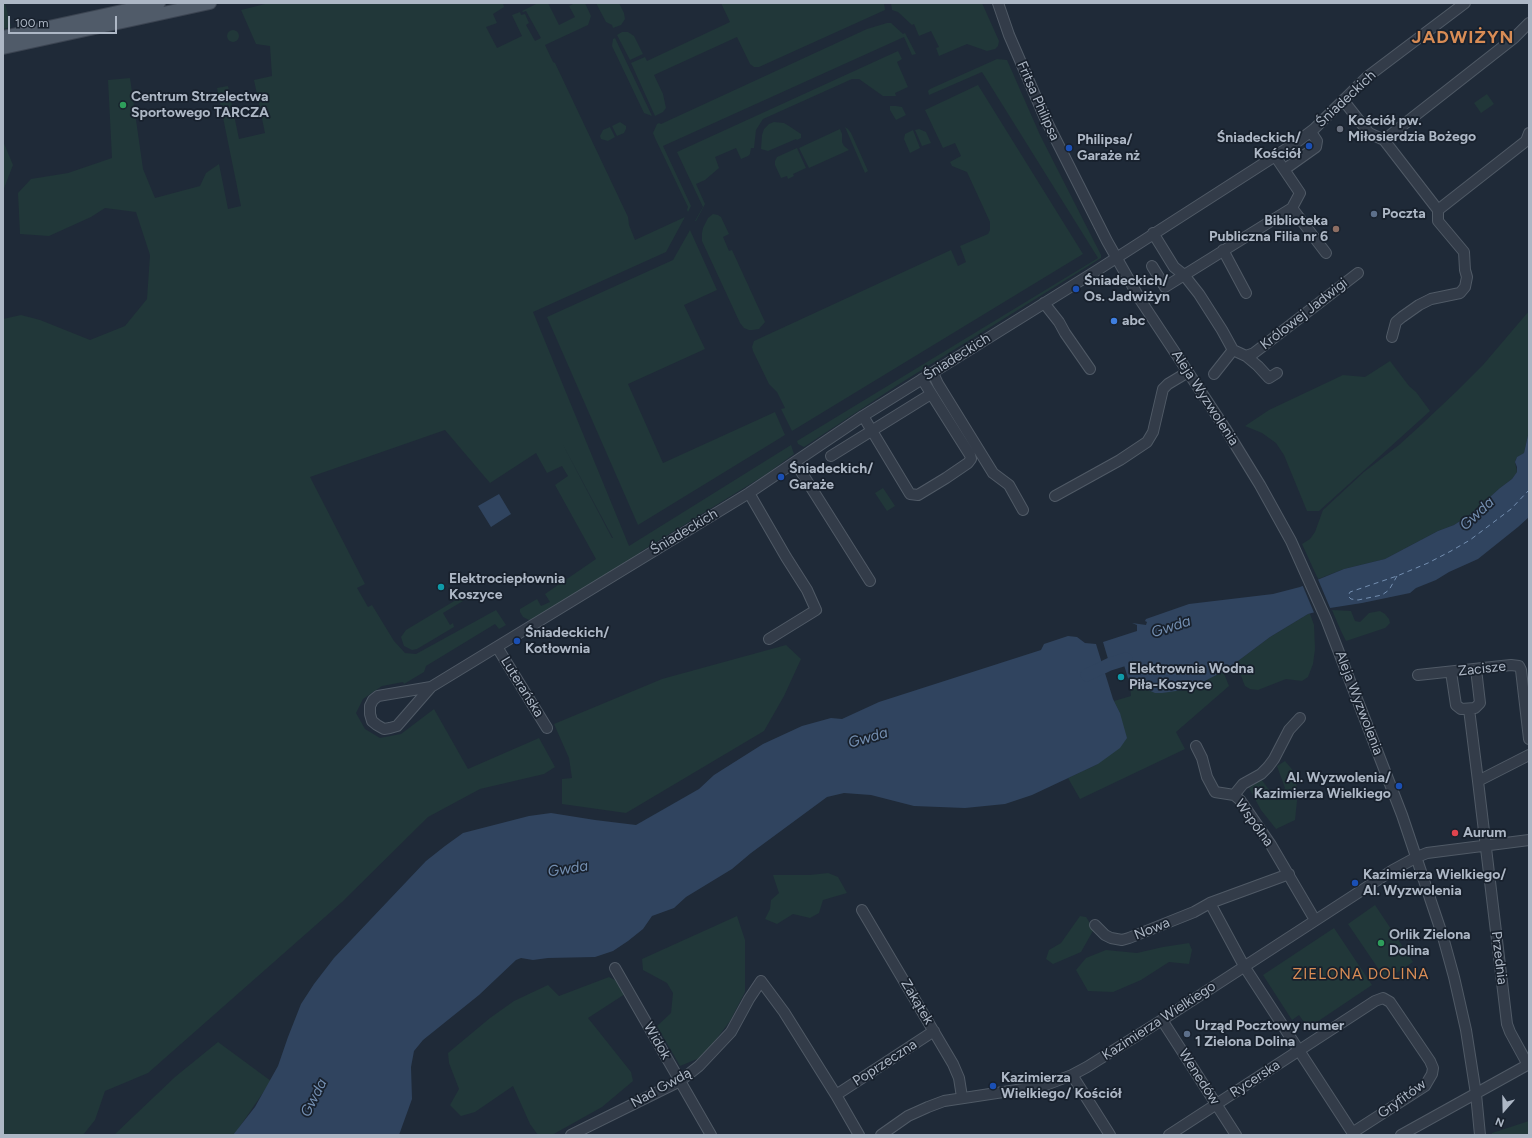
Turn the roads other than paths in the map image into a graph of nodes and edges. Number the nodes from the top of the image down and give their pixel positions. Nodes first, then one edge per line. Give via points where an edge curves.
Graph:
1 (159, 3) edge
2 (210, 3) edge
3 (993, 3) edge
4 (998, 3) edge
5 (1465, 3) edge
6 (1529, 23) edge
7 (1006, 29) junction
8 (3, 37) edge
9 (3, 48) edge
10 (1343, 100) junction
11 (1311, 132) junction
12 (1529, 133) edge
13 (1384, 140) junction
14 (1276, 156) junction
15 (1285, 169) junction
16 (1292, 208) junction
17 (1438, 210) junction
18 (1153, 233) junction
19 (1223, 250) junction
20 (1326, 253) dead end
21 (1116, 257) junction
22 (1152, 266) dead end
23 (1358, 273) dead end
24 (1184, 275) junction
25 (1246, 293) dead end
26 (1044, 303) junction
27 (1392, 337) dead end
28 (1232, 350) junction
29 (1246, 356) junction
30 (1090, 369) dead end
31 (933, 372) junction
32 (1188, 372) junction
33 (1277, 373) dead end
34 (1214, 374) dead end
35 (922, 379) junction
36 (931, 394) junction
37 (863, 416) junction
38 (872, 431) junction
39 (831, 456) dead end
40 (795, 462) junction
41 (750, 493) junction
42 (1055, 496) dead end
43 (1023, 510) dead end
44 (870, 581) dead end
45 (769, 639) dead end
46 (496, 647) junction
47 (1476, 669) junction
48 (1451, 672) junction
49 (1418, 675) dead end
50 (431, 687) junction
51 (1469, 709) junction
52 (1300, 718) dead end
53 (547, 728) dead end
54 (1529, 739) edge
55 (1196, 746) dead end
56 (1529, 755) edge
57 (1478, 781) junction
58 (1234, 795) junction
59 (1529, 840) edge
60 (1485, 846) junction
61 (1417, 857) junction
62 (1289, 874) junction
63 (1210, 903) junction
64 (862, 910) dead end
65 (1315, 920) junction
66 (1095, 925) dead end
67 (1244, 966) junction
68 (615, 968) dead end
69 (1383, 998) joint
70 (1162, 1020) junction
71 (934, 1031) junction
72 (1298, 1051) junction
73 (1528, 1065) edge
74 (1072, 1075) junction
75 (680, 1081) junction
76 (1476, 1094) junction
77 (836, 1095) junction
78 (962, 1097) junction
79 (1216, 1104) junction
80 (574, 1134) edge
81 (1353, 1134) edge
82 (711, 1135) edge
83 (859, 1135) edge
84 (881, 1135) edge
85 (1110, 1135) edge
86 (1169, 1135) edge
87 (1236, 1135) edge
88 (1401, 1135) edge
89 (1480, 1135) edge

1 - 8 main road
2 - 9 main road
3 - 7 street, Fritsa Philipsa
4 - 7 street, Fritsa Philipsa
5 - 10 street, Śniadeckich via 1367,77
6 - 13 street via 1514,38
7 - 21 street, Fritsa Philipsa via 1055,140
10 - 11 street, Śniadeckich
10 - 13 street via 1369,133
11 - 14 street, Śniadeckich
11 - 15 street via 1317,142 1316,147
12 - 17 street via 1526,141
13 - 17 street
14 - 15 street
14 - 18 street, Śniadeckich
15 - 16 street via 1300,193
16 - 19 street
16 - 20 street
17 - 27 street via 1438,221 1464,252 1467,277 1465,287 1460,293 1432,299 1414,309 1396,322
18 - 21 street, Śniadeckich
18 - 24 street via 1174,267
19 - 24 street
19 - 25 street
21 - 26 street, Śniadeckich
21 - 32 street, Aleja Wyzwolenia via 1141,301
22 - 24 street via 1165,287
23 - 29 street, Królowej Jadwigi via 1254,353
24 - 28 street via 1199,294
26 - 30 street
26 - 31 street, Śniadeckich
28 - 29 street, Królowej Jadwigi
28 - 34 street
29 - 33 street via 1269,378
31 - 35 street, Śniadeckich
31 - 43 street via 993,473 1009,485
32 - 42 street via 1162,389 1153,432 1145,444
32 - 61 street, Aleja Wyzwolenia via 1246,461 1291,541 1326,619
35 - 36 street
35 - 37 street, Śniadeckich
36 - 38 street
36 - 38 street via 970,455 970,461 921,494 910,494
37 - 38 street
37 - 40 street, Śniadeckich
38 - 39 street
40 - 41 street, Śniadeckich
40 - 44 street
41 - 45 street via 816,610
41 - 46 street, Śniadeckich
46 - 50 street, Śniadeckich
46 - 53 street, Luterańska
47 - 48 street, Zacisze
47 - 51 street via 1480,703 1477,708
47 - 54 street, Zacisze via 1515,665 1520,667
48 - 49 street, Zacisze
48 - 51 street via 1456,705 1461,709
50 - 50 street via 378,696 370,706 372,721 384,729 397,726
51 - 57 street, Przednia
52 - 58 street, Wspólna via 1289,730 1268,767 1243,784
55 - 58 street via 1202,758 1206,777 1215,792
56 - 57 street
57 - 60 street, Przednia
58 - 62 street, Wspólna via 1240,800
59 - 60 street, Kazimierza Wielkiego
60 - 61 street, Kazimierza Wielkiego via 1427,853
60 - 73 street, Przednia via 1507,1024
61 - 65 street, Kazimierza Wielkiego
61 - 76 street, Aleja Wyzwolenia via 1455,983 1466,1030
62 - 63 street, Nowa
62 - 65 street, Wspólna
63 - 66 street, Nowa via 1194,912 1122,940 1110,938
63 - 67 street
64 - 71 street, Zakątek
65 - 67 street, Kazimierza Wielkiego
67 - 70 street, Kazimierza Wielkiego
67 - 72 street
68 - 75 street, Widok
69 - 72 street, Rycerska via 1375,1000
69 - 81 street, Gryfitów via 1390,1002 1430,1061 1432,1074 1425,1086
70 - 74 street, Kazimierza Wielkiego
70 - 79 street, Wenedów
71 - 77 street, Poprzeczna
71 - 78 street, Zakątek via 957,1072
72 - 79 street, Rycerska
72 - 81 street
73 - 76 street
74 - 78 street, Kazimierza Wielkiego via 1042,1086
74 - 85 street
75 - 77 street, Nad Gwdą via 699,1066 731,1032 761,981 784,1012
75 - 80 street, Nad Gwdą
75 - 82 street, Widok
76 - 88 street
76 - 89 street, Aleja Wyzwolenia
77 - 83 street
78 - 84 street, Kazimierza Wielkiego via 939,1102 918,1111
79 - 86 street, Rycerska
79 - 87 street, Wenedów

